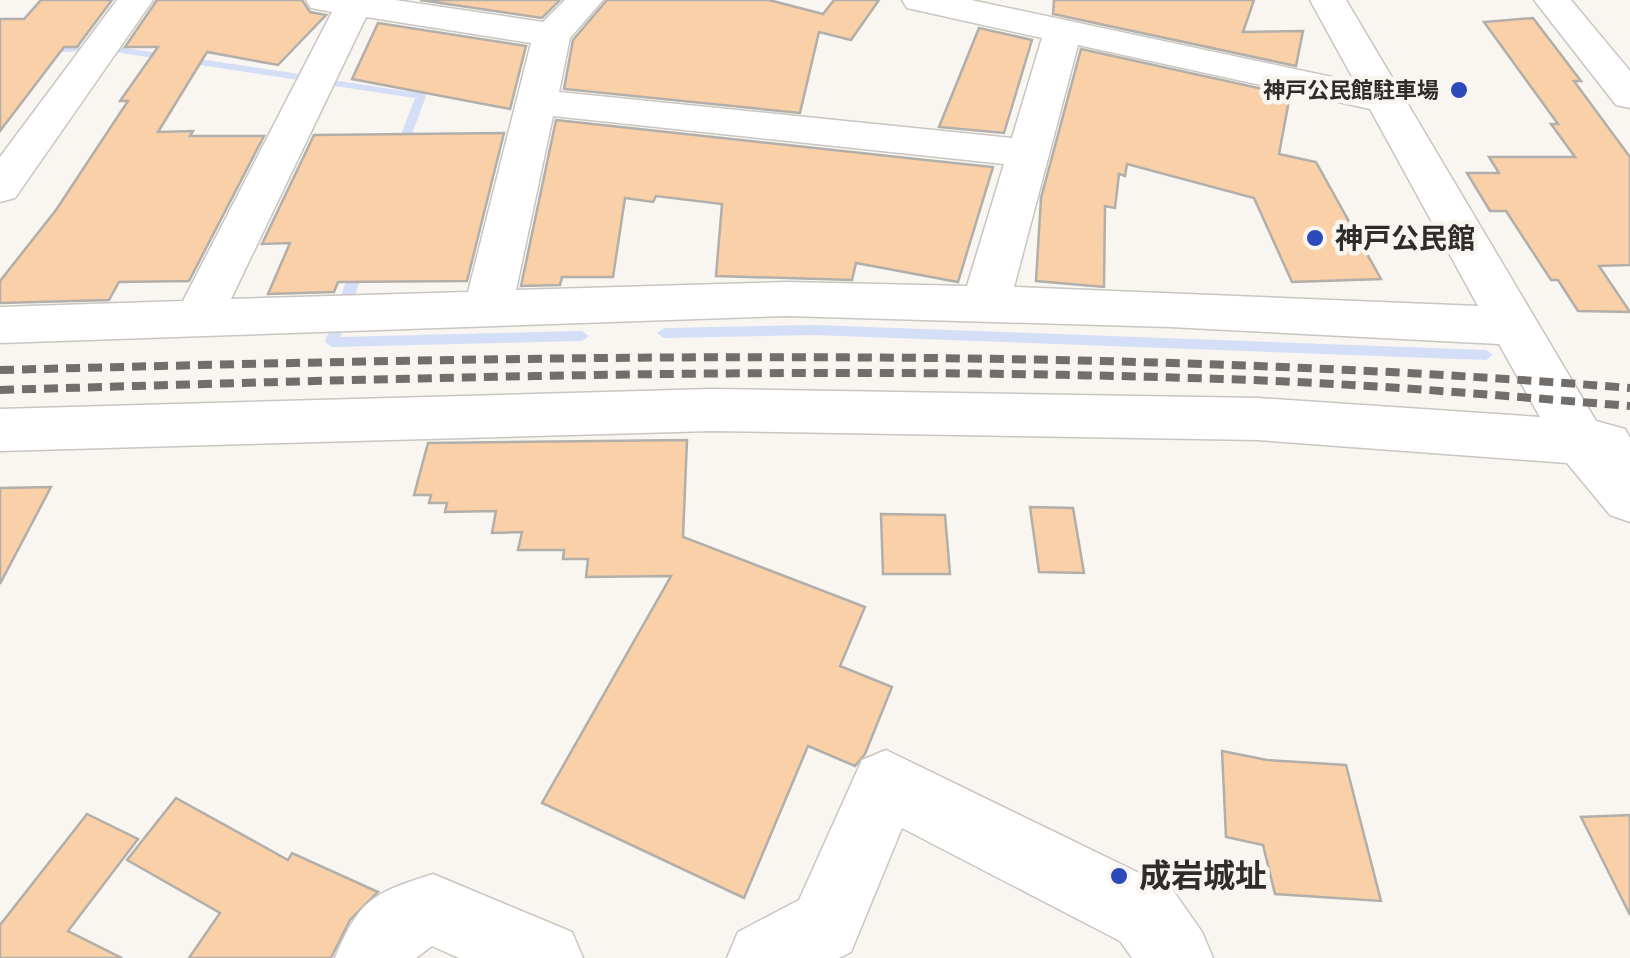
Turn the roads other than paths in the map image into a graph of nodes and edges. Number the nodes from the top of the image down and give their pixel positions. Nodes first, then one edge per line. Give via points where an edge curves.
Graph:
1 (134, 0) edge
2 (586, 0) edge
3 (920, 0) edge
4 (1328, 0) edge
5 (1552, 0) edge
6 (344, 1) edge
7 (1063, 31) junction
8 (552, 35) junction
9 (1630, 96) edge
10 (1383, 100) junction
11 (537, 102) junction
12 (1028, 153) junction
13 (0, 188) edge
14 (984, 305) junction
15 (488, 310) junction
16 (197, 320) junction
17 (0, 325) edge
18 (1513, 326) junction
19 (0, 430) edge
20 (1593, 443) junction
21 (1630, 498) edge
22 (372, 958) edge
23 (546, 958) edge
24 (764, 958) edge
25 (1176, 958) edge

1 - 13 street
2 - 8 street
3 - 7 street
4 - 10 street
5 - 9 street
6 - 8 street
6 - 16 street
7 - 10 street
7 - 12 street
8 - 11 street
10 - 18 street
11 - 12 street
11 - 15 street
12 - 14 street
14 - 15 street via 787,299
14 - 18 street
15 - 16 street
16 - 17 street
18 - 20 street
19 - 20 street via 711,410 1258,420
20 - 21 street
22 - 23 street via 397,922 433,910
24 - 25 street via 826,926 886,784 1146,916

